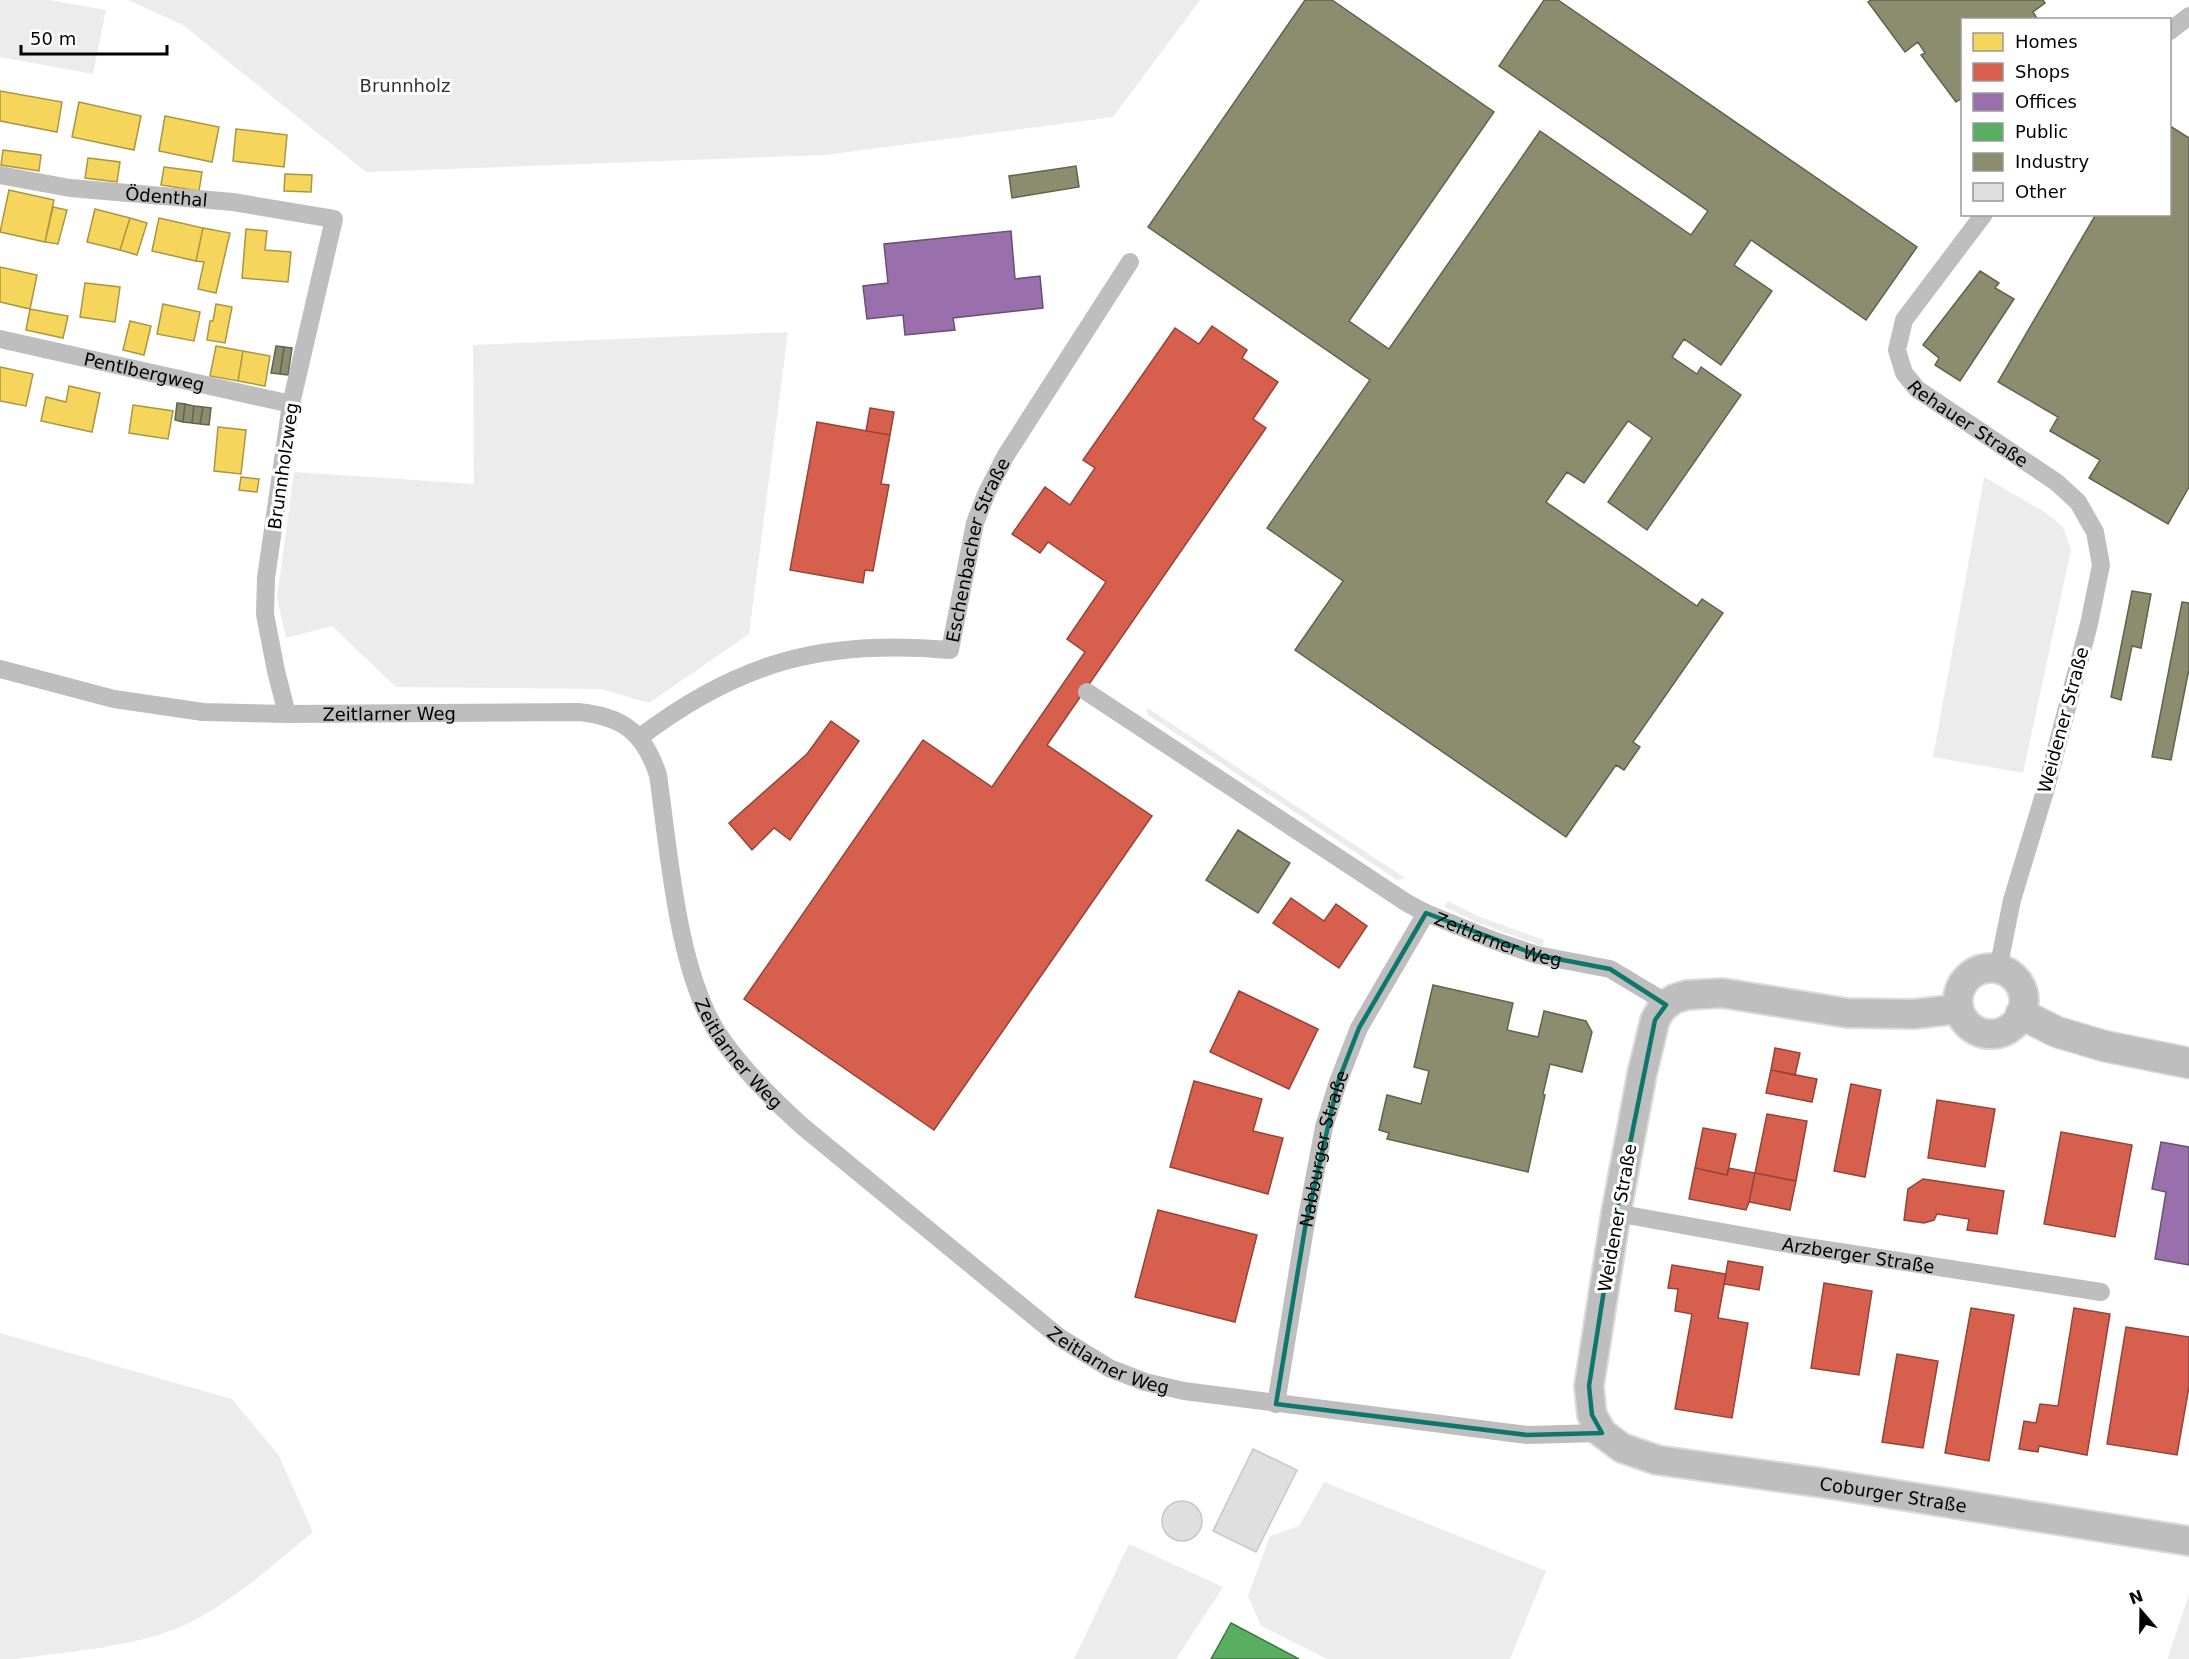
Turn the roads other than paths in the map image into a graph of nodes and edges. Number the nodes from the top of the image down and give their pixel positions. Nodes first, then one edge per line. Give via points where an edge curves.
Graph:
1 (2189, 16) edge
2 (2171, 30) edge
3 (0, 175) edge
4 (1982, 216) edge
5 (334, 219) joint
6 (1130, 262) dead end
7 (0, 339) edge
8 (291, 404) junction
9 (2056, 483) joint
10 (0, 669) edge
11 (1087, 692) dead end
12 (287, 714) junction
13 (640, 737) junction
14 (1426, 913) junction
15 (1998, 969) junction
16 (1666, 1005) junction
17 (1958, 1009) junction
18 (2021, 1014) junction
19 (2189, 1063) edge
20 (1616, 1214) junction
21 (2101, 1292) dead end
22 (1276, 1404) junction
23 (1602, 1433) junction
24 (2189, 1541) edge

1 - 2 street
3 - 5 street, Ödenthal via 69,188 233,202
4 - 9 street, Rehauer Straße via 1904,320 1896,350 1904,373 1917,389
5 - 8 street, Brunnholzweg
6 - 13 street, Eschenbacher Straße via 1006,455 987,492 975,523 950,650 865,647 812,654 712,689
7 - 8 street, Pentlbergweg
8 - 12 street, Brunnholzweg via 266,578 265,614
9 - 15 street, Weidener Straße via 2078,502 2096,532 2101,565 2046,788 2012,900
10 - 12 street, Zeitlarner Weg via 114,699 203,712
11 - 14 street, Zeitlarner Weg
12 - 13 street, Zeitlarner Weg via 578,712 621,722
13 - 22 street, Zeitlarner Weg via 658,775 679,918 693,975 718,1034 767,1094 1082,1353 1145,1382
14 - 16 street, Zeitlarner Weg via 1494,941 1610,969
14 - 22 street, Nabburger Straße via 1359,1028 1324,1127
15 - 17 main road via 1979,970 1964,981
15 - 18 main road via 2008,972 2022,988
16 - 17 main road via 1687,995 1722,993 1847,1012 1914,1014
16 - 20 main road, Weidener Straße via 1655,1020 1642,1074
17 - 18 main road via 1968,1026 1986,1034 2006,1031
18 - 19 highway via 2058,1032 2104,1046
20 - 21 street, Arzberger Straße
20 - 23 main road, Weidener Straße via 1589,1386 1592,1415
22 - 23 street, Zeitlarner Weg via 1527,1435
23 - 24 main road, Coburger Straße via 1622,1448 1657,1460

